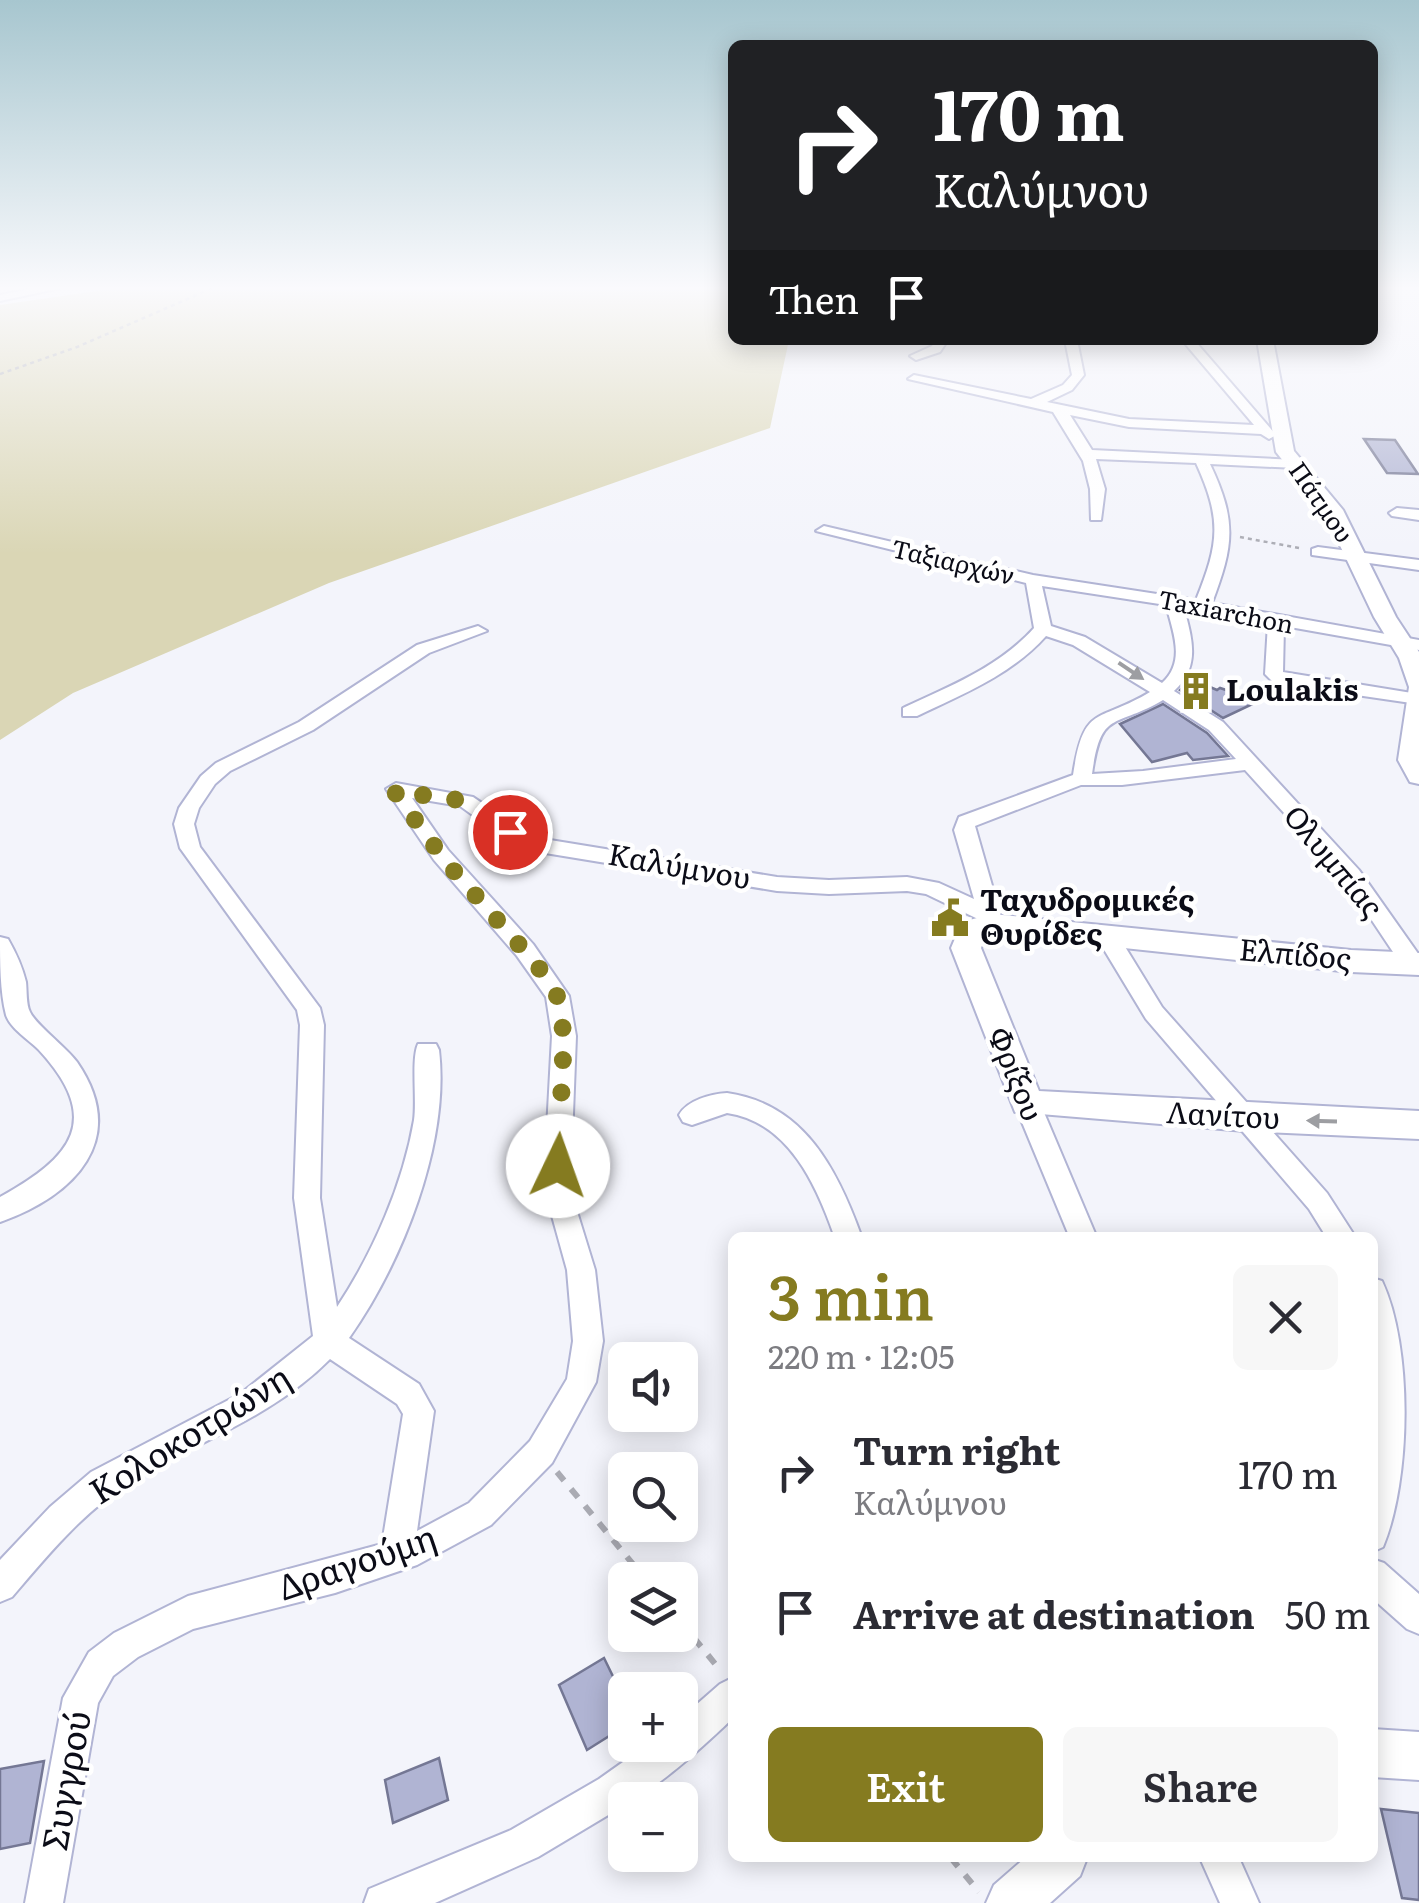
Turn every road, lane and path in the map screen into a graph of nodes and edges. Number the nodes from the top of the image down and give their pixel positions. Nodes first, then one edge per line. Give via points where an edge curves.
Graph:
1 (1080, 376) edge
2 (1218, 376) edge
3 (1272, 376) edge
4 (914, 378) dead end
5 (1033, 403) junction
6 (1059, 410) junction
7 (1140, 424) junction
8 (1264, 430) junction
9 (1085, 454) junction
10 (1140, 456) junction
11 (1290, 458) junction
12 (1201, 460) junction
13 (1397, 513) dead end
14 (1419, 515) edge
15 (1096, 517) dead end
16 (824, 532) dead end
17 (1226, 534) junction
18 (1318, 552) joint
19 (1359, 559) junction
20 (1419, 565) edge
21 (1032, 580) junction
22 (1174, 600) junction
23 (1202, 606) junction
24 (1276, 622) junction
25 (1043, 629) junction
26 (478, 631) dead end
27 (1410, 644) edge
28 (1419, 688) edge
29 (1162, 692) junction
30 (1418, 699) edge
31 (910, 712) dead end
32 (1248, 764) junction
33 (1419, 776) edge
34 (1080, 779) junction
35 (405, 805) joint
36 (991, 920) junction
37 (1108, 938) junction
38 (0, 944) edge
39 (1416, 964) edge
40 (9, 1015) edge
41 (427, 1050) dead end
42 (1027, 1103) junction
43 (692, 1114) dead end
44 (1245, 1118) junction
45 (1419, 1125) edge
46 (0, 1211) edge
47 (847, 1232) edge
48 (1081, 1232) edge
49 (1338, 1232) edge
50 (1379, 1335) edge
51 (328, 1341) junction
52 (541, 1452) junction
53 (1378, 1501) edge
54 (396, 1556) junction
55 (631, 1562) edge
56 (1378, 1580) edge
57 (0, 1585) edge
58 (1419, 1616) edge
59 (698, 1643) edge
60 (101, 1664) joint
61 (728, 1680) edge
62 (728, 1700) edge
63 (1378, 1753) edge
64 (1419, 1756) edge
65 (954, 1862) edge
66 (1058, 1862) edge
67 (1222, 1862) edge
68 (44, 1903) edge
69 (383, 1903) edge
70 (988, 1903) edge
71 (1012, 1903) edge
72 (1240, 1903) edge

1 - 5 street
2 - 8 street, Πάτμου
3 - 11 street
4 - 5 street
5 - 6 street
6 - 7 street
6 - 9 street
7 - 8 street
7 - 10 street
8 - 11 street, Πάτμου
9 - 10 street
9 - 15 street via 1100,494
10 - 12 street
11 - 12 street
11 - 19 street, Πάτμου via 1333,510
12 - 17 street via 1224,508
13 - 14 street
16 - 21 street, Ταξιαρχών
17 - 18 path
17 - 23 street
18 - 19 street
19 - 20 street
19 - 27 street, Πάτμου via 1385,617
21 - 22 street, Taxiarchon
21 - 25 street, Ταξιαρχών
22 - 23 street, Taxiarchon
22 - 29 street via 1184,664
23 - 24 street, Taxiarchon
24 - 27 street, Taxiarchon
24 - 30 street via 1274,674 1280,679
25 -> 29 street, Ολυμπίας via 1099,651
25 - 31 street via 1018,656
26 - 51 street via 424,649 306,726 223,767 198,794 184,824 190,848 308,1008 306,1198
27 - 28 street, Πάτμου
28 - 30 street, Πάτμου
29 - 32 street, Ολυμπίας via 1216,726
29 - 34 street via 1099,723 1088,736
30 - 33 street, Πάτμου via 1410,760
32 - 34 street via 1120,781
32 - 39 street, Ολυμπίας via 1352,875
34 - 36 street via 966,822
35 - 36 street, Καλύμνου via 396,789 466,801 539,844 778,884 930,888
35 - 52 street, Δραγούμη via 537,965 561,1013 558,1180 581,1270 588,1341 581,1382
36 - 37 street, Ελπίδος
36 - 42 street, Φρίξου via 972,930 966,948
37 - 39 street, Ελπίδος
37 - 44 street via 1154,1013
38 - 40 street via 16,984
40 - 46 street via 72,1070 87,1102 86,1142 42,1188
41 - 51 street, Κολοκοτρώνη via 430,1116 408,1190 365,1289
42 - 44 street, Λανίτου
42 - 48 street, Φρίξου
43 - 47 street via 733,1100 800,1139 829,1184
45 -> 44 street, Λανίτου
44 - 49 street
50 - 53 street via 1389,1437
51 - 54 street via 416,1402 419,1411
51 - 57 street, Κολοκοτρώνη via 283,1382 224,1420 100,1484
52 - 54 street, Δραγούμη via 480,1514
52 - 55 path
54 - 60 street, Δραγούμη via 188,1613
56 - 58 street
59 - 61 path
60 - 68 street, Συγγρού via 81,1698
62 - 69 street via 658,1762 544,1836
63 - 64 street
65 - 70 path
66 - 71 street
67 - 72 street

